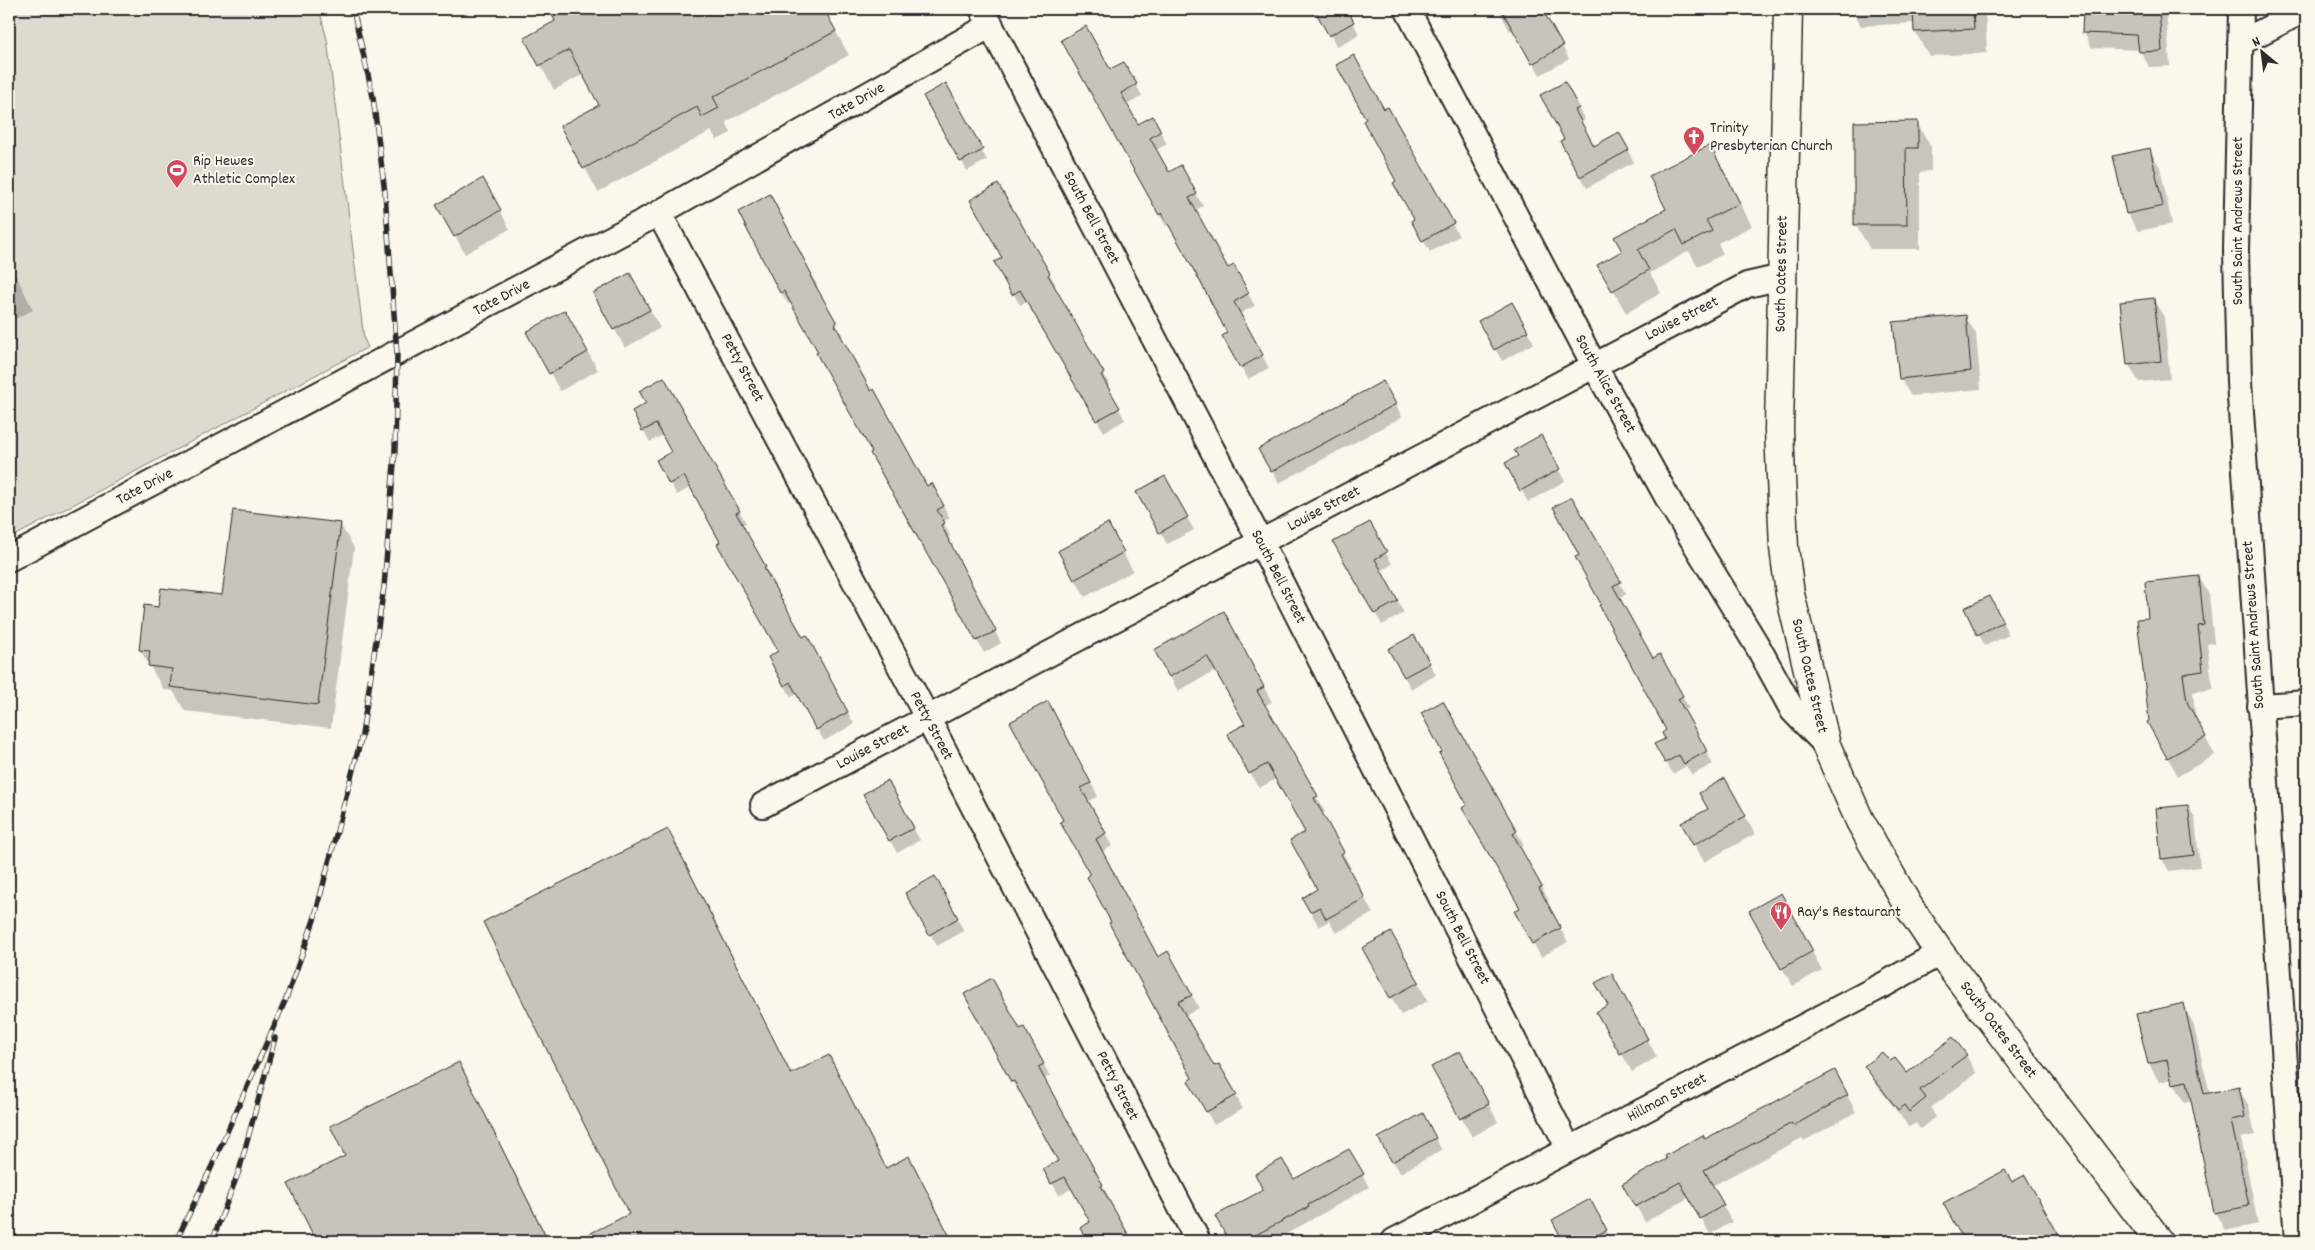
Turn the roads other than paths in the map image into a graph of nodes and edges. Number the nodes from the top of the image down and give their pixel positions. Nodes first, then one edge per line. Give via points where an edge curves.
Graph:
1 (1407, 9) edge
2 (1788, 9) edge
3 (2241, 9) edge
4 (2306, 9) edge
5 (986, 17) edge
6 (2240, 43) junction
7 (659, 213) junction
8 (1782, 277) junction
9 (1594, 365) junction
10 (1261, 542) junction
11 (9, 560) edge
12 (2306, 703) edge
13 (2260, 706) junction
14 (928, 718) junction
15 (1826, 745) junction
16 (763, 805) dead end
17 (1940, 953) junction
18 (1569, 1149) junction
19 (1198, 1241) edge
20 (1394, 1241) edge
21 (2159, 1241) edge
22 (2297, 1241) edge

1 - 9 street, South Alice Street
2 - 8 main road, South Oates Street
3 - 6 street, South Saint Andrews Street
4 - 6 street
5 - 7 street, Tate Drive
5 - 10 street, South Bell Street
6 - 13 street, South Saint Andrews Street via 2236,250 2239,382
7 - 11 street, Tate Drive
7 - 14 street, Petty Street
8 - 9 street, Louise Street via 1747,285
8 - 15 main road, South Oates Street via 1779,430 1784,548 1790,594
9 - 10 street, Louise Street
9 - 15 street, South Alice Street via 1672,506 1793,710
10 - 14 street, Louise Street
10 - 18 street, South Bell Street
12 - 13 street
13 - 22 street, South Saint Andrews Street
14 - 16 street, Louise Street
14 - 19 street, Petty Street
15 - 17 main road, South Oates Street via 1883,864
17 - 18 street, Hillman Street
17 - 21 main road, South Oates Street
18 - 20 street, Hillman Street

